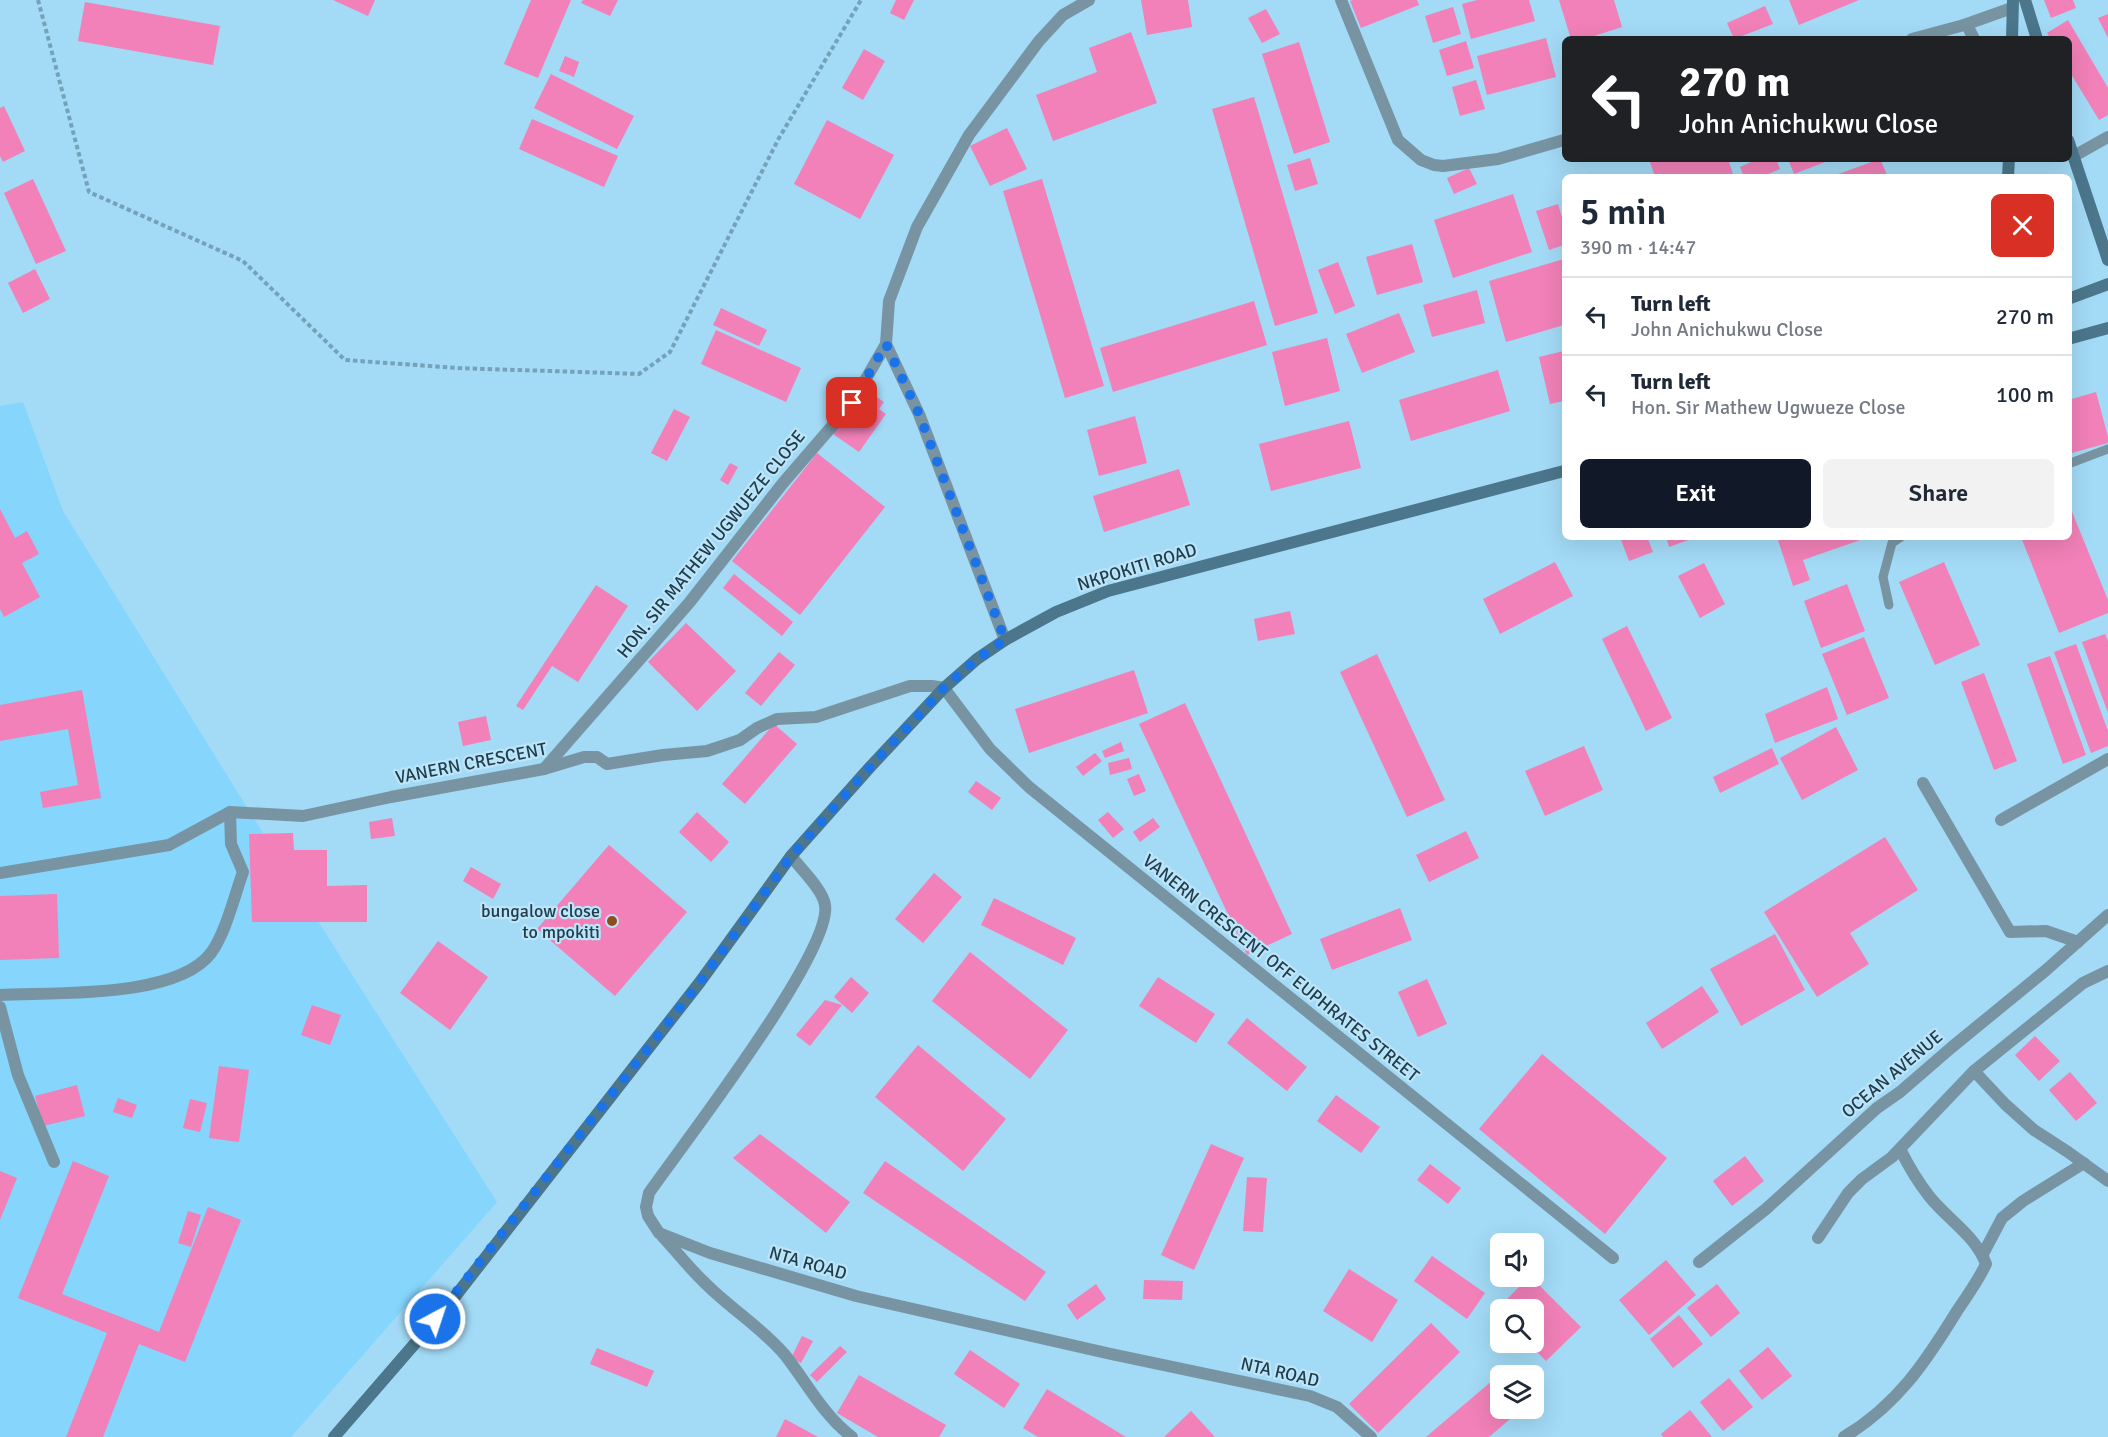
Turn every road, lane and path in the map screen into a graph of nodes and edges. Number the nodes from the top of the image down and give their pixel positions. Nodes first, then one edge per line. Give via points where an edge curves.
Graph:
1 (38, 0) edge
2 (861, 0) edge
3 (1089, 0) edge
4 (1341, 0) edge
5 (2025, 0) edge
6 (2012, 4) edge
7 (1964, 25) junction
8 (1923, 36) edge
9 (1972, 36) edge
10 (2012, 36) edge
11 (2036, 36) edge
12 (2108, 137) edge
13 (1562, 141) edge
14 (2072, 153) edge
15 (2073, 156) junction
16 (2108, 260) edge
17 (2108, 284) edge
18 (2072, 298) edge
19 (2108, 328) edge
20 (2072, 338) edge
21 (886, 344) junction
22 (2108, 449) edge
23 (2072, 462) edge
24 (1562, 472) edge
25 (1896, 540) edge
26 (1889, 605) dead end
27 (1005, 640) junction
28 (944, 688) junction
29 (2108, 759) edge
30 (544, 770) junction
31 (1923, 783) dead end
32 (230, 812) junction
33 (2001, 820) dead end
34 (791, 856) junction
35 (0, 873) edge
36 (2108, 915) edge
37 (2078, 942) junction
38 (2108, 972) edge
39 (0, 995) edge
40 (0, 1007) edge
41 (1974, 1071) junction
42 (1900, 1149) junction
43 (54, 1162) dead end
44 (2084, 1162) junction
45 (2108, 1181) edge
46 (659, 1233) junction
47 (1818, 1238) dead end
48 (1983, 1254) junction
49 (1613, 1258) dead end
50 (1699, 1262) dead end
51 (334, 1437) edge
52 (852, 1437) edge
53 (1371, 1437) edge
54 (1844, 1437) edge

1 - 2 path via 88,192 243,261 345,360 639,374 670,351 779,138
3 - 21 street, HON. SIR MATHEW UGWUEZE CLOSE via 1063,15 1039,41 969,135 917,227 889,301
4 - 13 street via 1398,140 1420,160 1443,166 1498,159
5 - 11 main road
6 - 7 street
6 - 10 main road
7 - 8 street
7 - 9 street
12 - 15 street
14 - 15 main road
15 - 16 main road
17 - 18 main road
19 - 20 main road
21 - 27 street via 919,414
21 - 30 street, HON. SIR MATHEW UGWUEZE CLOSE via 852,403 689,603
22 - 23 lane
24 - 27 main road, NKPOKITI ROAD via 1108,591 1056,612
25 - 26 lane via 1883,577
27 - 28 main road, NKPOKITI ROAD
28 - 30 street, VANERN CRESCENT via 910,686 816,717 777,719 740,740 707,751 607,764 597,757 584,757
28 - 34 main road, NKPOKITI ROAD
28 - 49 street, VANERN CRESCENT OFF EUPHRATES STREET via 990,749 1029,787
29 - 33 street
30 - 32 street, VANERN CRESCENT via 303,816
31 - 37 street via 2010,932 2046,931
32 - 35 street via 169,845
32 - 39 street via 231,844 243,872 220,938 210,954 190,971 139,988
34 - 46 street via 820,892 825,916 809,956 773,1019 648,1193 648,1215
34 - 51 main road, NKPOKITI ROAD via 700,982 450,1303
36 - 37 street, OCEAN AVENUE
37 - 50 street, OCEAN AVENUE
38 - 41 street via 2083,983
40 - 43 street via 18,1076
41 - 42 street
41 - 44 street via 2029,1126
42 - 47 street via 1848,1194
42 - 48 street via 1929,1197
44 - 45 street
44 - 48 street via 2002,1218
46 - 52 street via 705,1284 785,1355 825,1411
46 - 53 street, NTA ROAD via 710,1253 856,1296 1310,1396 1337,1407
48 - 54 street via 1986,1264 1982,1273 1931,1352 1897,1396

